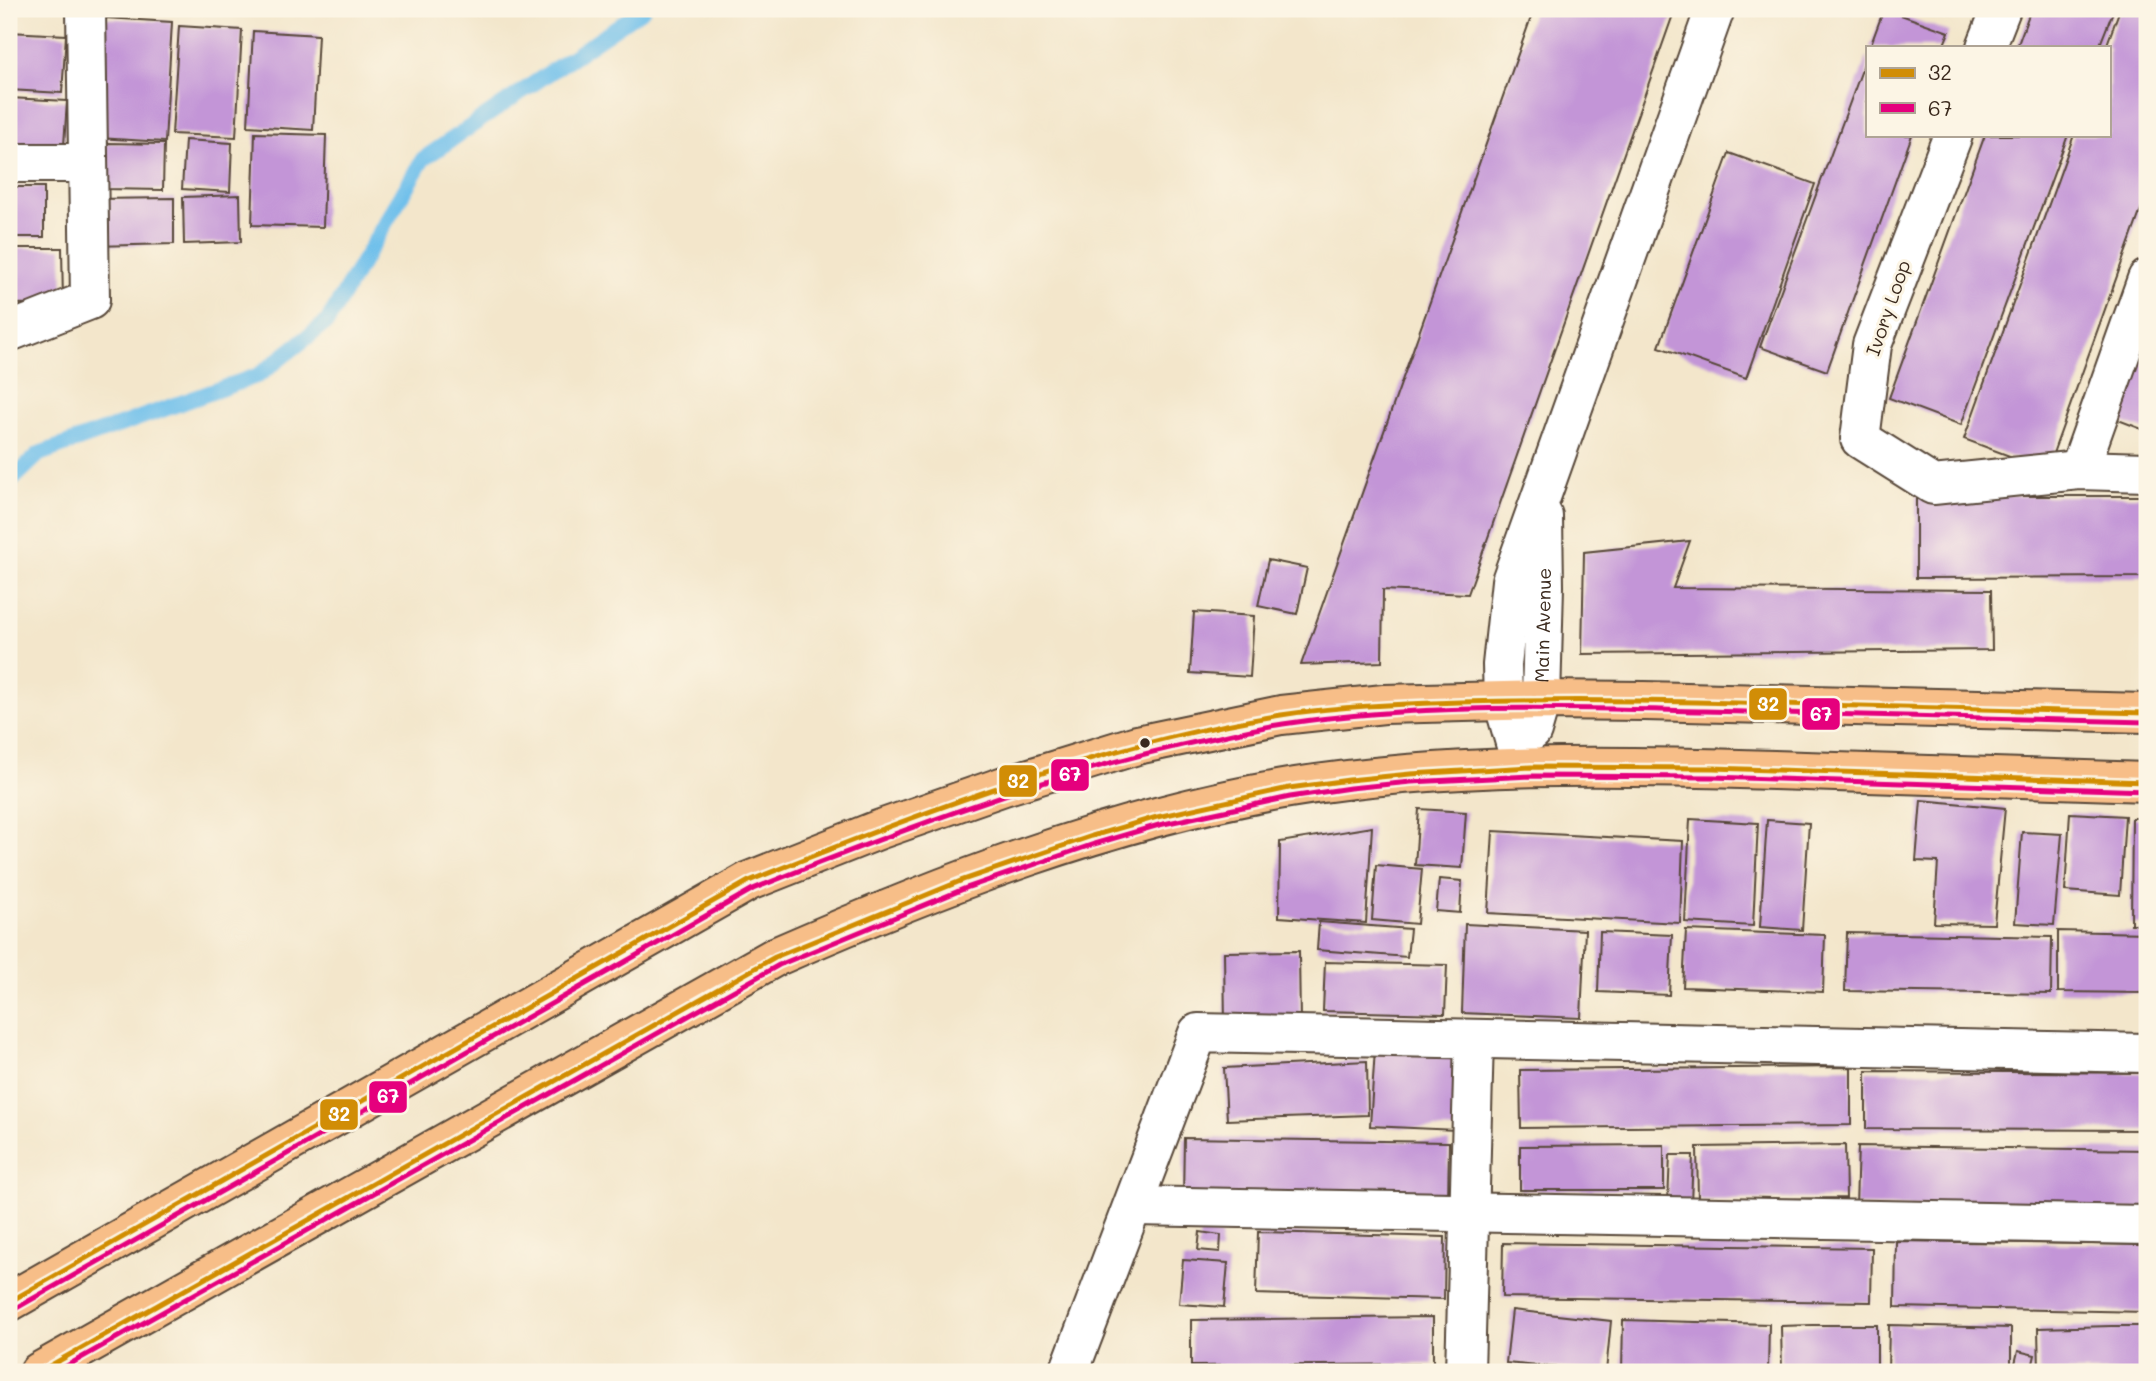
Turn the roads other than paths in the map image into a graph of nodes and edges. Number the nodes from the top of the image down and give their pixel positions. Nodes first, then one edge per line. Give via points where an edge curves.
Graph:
1 (86, 9) edge
2 (1715, 9) edge
3 (2001, 9) edge
4 (1986, 46) edge
5 (1952, 136) edge
6 (9, 163) edge
7 (88, 163) junction
8 (2147, 279) edge
9 (10, 331) edge
10 (2079, 470) junction
11 (2147, 472) edge
12 (1543, 490) junction
13 (1541, 700) junction
14 (1503, 701) junction
15 (2147, 713) edge
16 (1522, 767) junction
17 (2147, 782) edge
18 (1474, 1040) junction
19 (2147, 1054) edge
20 (1134, 1206) junction
21 (1468, 1212) junction
22 (2147, 1224) edge
23 (9, 1302) edge
24 (39, 1372) edge
25 (1069, 1372) edge
26 (1465, 1372) edge

1 - 7 street
2 - 12 street, Main Avenue
3 - 4 street
5 - 10 street, Ivory Loop via 1872,345 1860,439 1933,485
6 - 7 street
7 - 9 street via 90,300
8 - 10 street
10 - 11 street, Ivory Loop
12 - 13 street, Main Avenue
12 - 14 street, Main Avenue via 1511,581
13 - 14 main road
13 - 15 main road
13 - 16 street, Main Avenue
14 - 16 street, Main Avenue
14 - 23 main road via 1384,704 1281,715 1138,745 878,830 749,881
16 - 17 main road via 1642,766
16 - 24 main road via 1385,775 1288,789 1151,819 1017,860 889,908 775,957
18 - 19 street
18 - 20 street via 1198,1033
18 - 21 street
20 - 21 street
20 - 25 street
21 - 22 street
21 - 26 street

